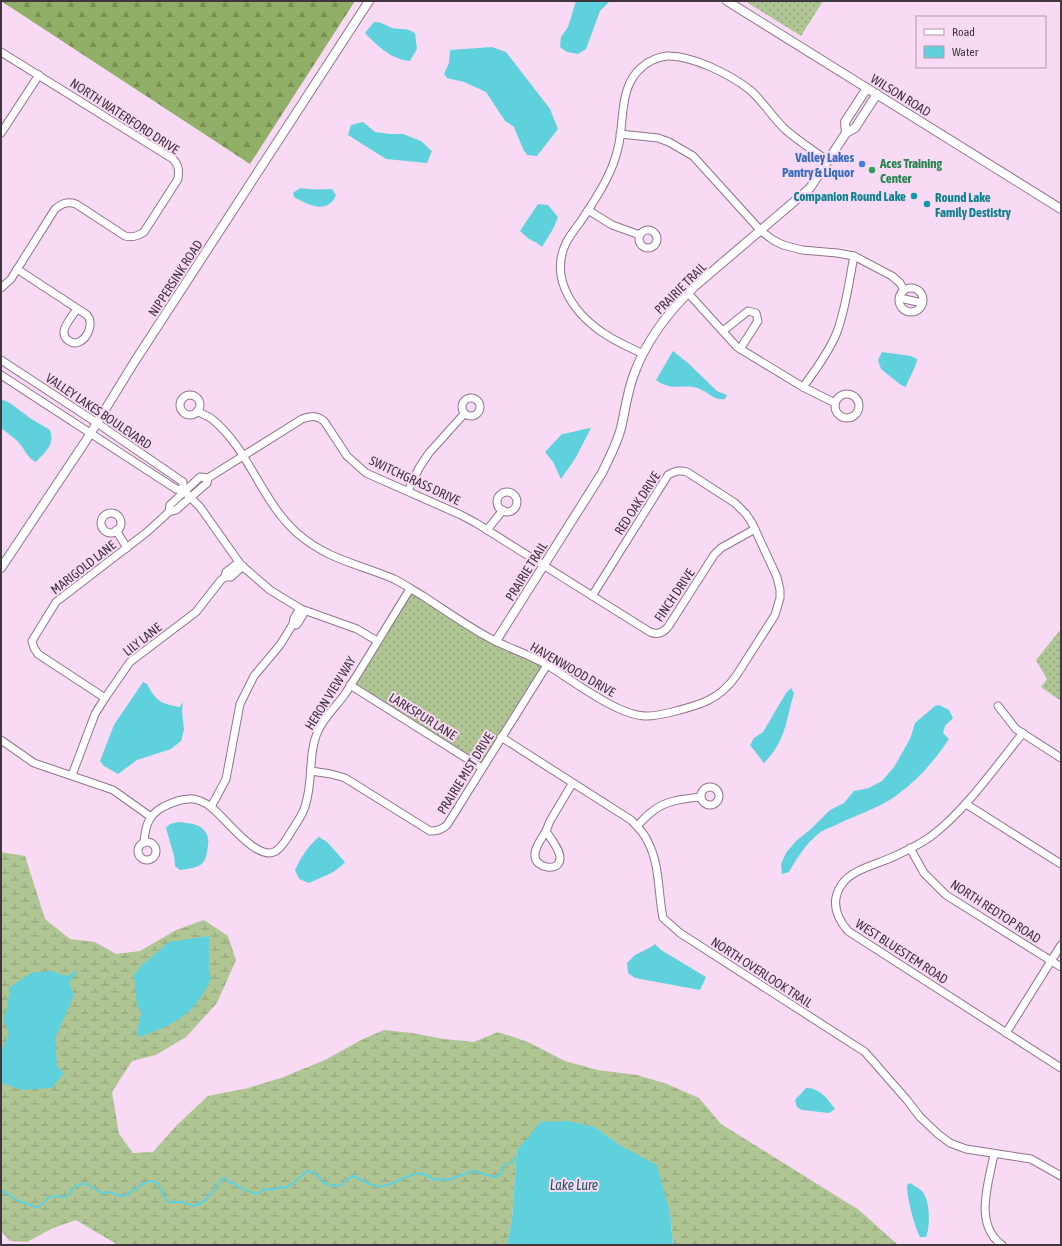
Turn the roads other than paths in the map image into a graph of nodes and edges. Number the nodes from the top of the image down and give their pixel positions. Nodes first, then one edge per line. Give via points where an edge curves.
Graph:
1 (369, 1) edge
2 (727, 1) edge
3 (1, 52) edge
4 (39, 75) junction
5 (867, 88) junction
6 (877, 94) junction
7 (1, 133) edge
8 (846, 133) junction
9 (620, 134) junction
10 (828, 160) junction
11 (1061, 209) edge
12 (588, 210) junction
13 (761, 231) junction
14 (640, 235) dead end
15 (854, 256) junction
16 (17, 269) junction
17 (1, 288) edge
18 (904, 290) junction
19 (688, 293) junction
20 (900, 298) junction
21 (922, 303) junction
22 (80, 311) dead end
23 (723, 331) junction
24 (740, 349) junction
25 (643, 354) junction
26 (1, 360) edge
27 (1, 375) edge
28 (803, 388) junction
29 (835, 404) dead end
30 (197, 411) dead end
31 (464, 414) dead end
32 (96, 423) junction
33 (90, 434) junction
34 (243, 457) junction
35 (208, 478) junction
36 (181, 490) junction
37 (408, 491) junction
38 (191, 498) junction
39 (502, 510) dead end
40 (169, 512) junction
41 (755, 529) junction
42 (116, 530) dead end
43 (487, 530) junction
44 (128, 548) junction
45 (241, 564) junction
46 (544, 565) junction
47 (1, 568) edge
48 (410, 588) junction
49 (592, 596) junction
50 (303, 610) junction
51 (377, 641) junction
52 (496, 641) junction
53 (547, 665) junction
54 (350, 686) junction
55 (104, 698) junction
56 (998, 706) dead end
57 (1023, 733) junction
58 (502, 737) junction
59 (1, 740) edge
60 (1061, 758) edge
61 (482, 768) junction
62 (311, 771) junction
63 (72, 775) junction
64 (572, 784) junction
65 (700, 797) dead end
66 (966, 804) junction
67 (211, 807) junction
68 (151, 817) junction
69 (637, 826) junction
70 (546, 831) junction
71 (144, 842) dead end
72 (910, 848) junction
73 (1061, 864) edge
74 (1061, 945) edge
75 (1051, 961) junction
76 (1061, 968) edge
77 (1006, 1033) junction
78 (1061, 1068) edge
79 (994, 1154) junction
80 (1061, 1176) edge
81 (1002, 1245) edge

1 - 32 street, NIPPERSINK ROAD
2 - 5 street, WILSON ROAD
3 - 4 street, NORTH WATERFORD DRIVE
4 - 7 street
4 - 16 street, NORTH WATERFORD DRIVE via 173,159 180,170 178,179 144,232 131,237 125,236 76,204 62,203 55,209
5 - 6 street, WILSON ROAD
5 - 8 street via 845,122
6 - 8 street, PRAIRIE TRAIL via 855,128
6 - 11 street, WILSON ROAD
8 - 10 street, PRAIRIE TRAIL
9 - 10 street via 625,97 632,79 646,63 668,56 701,63 750,90 786,130
9 - 12 street via 611,171
9 - 13 street via 658,138 693,156
10 - 13 street, PRAIRIE TRAIL via 810,188
12 - 14 street via 612,225
12 - 25 street via 566,242 561,264 563,286 570,301 590,323 611,338
13 - 15 street via 783,245 802,250
13 - 19 street, PRAIRIE TRAIL
15 - 18 street via 892,276
15 - 28 street via 837,333
16 - 17 street
16 - 22 street
18 - 20 street
18 - 21 street via 918,290 922,296
19 - 23 street
19 - 25 street, PRAIRIE TRAIL via 659,326
20 - 21 street
20 - 21 street via 901,308 907,312 918,310
23 - 24 street
23 - 24 street via 748,311 756,313 758,321
24 - 28 street
25 - 46 street, PRAIRIE TRAIL via 633,377 615,446 602,473
26 - 32 street, VALLEY LAKES BOULEVARD
27 - 33 street, VALLEY LAKES BOULEVARD
28 - 29 street
30 - 34 street, HAVENWOOD DRIVE via 211,418 220,427
31 - 37 street via 429,454
32 - 33 street, NIPPERSINK ROAD
32 - 36 street, VALLEY LAKES BOULEVARD via 183,482
33 - 36 street, VALLEY LAKES BOULEVARD
33 - 47 street, NIPPERSINK ROAD
34 - 35 street, SWITCHGRASS DRIVE
34 - 37 street, SWITCHGRASS DRIVE via 302,419 315,416 324,421 347,456 357,466 376,478
34 - 48 street, HAVENWOOD DRIVE via 275,508 297,532 320,550
35 - 36 street, MARIGOLD LANE via 200,477
35 - 38 street via 207,483
36 - 38 street, VALLEY LAKES BOULEVARD
36 - 40 street, MARIGOLD LANE via 170,505
37 - 43 street, SWITCHGRASS DRIVE
38 - 40 street via 176,510
38 - 45 street, VALLEY LAKES BOULEVARD
39 - 43 street
40 - 44 street, MARIGOLD LANE
41 - 49 street, FINCH DRIVE via 721,548 714,555 668,627 660,633 650,632
41 - 49 street, RED OAK DRIVE via 746,514 735,503 687,472 673,472 668,475
41 - 53 street, HAVENWOOD DRIVE via 777,578 780,590 779,606 736,676 715,698 693,707 645,716 616,707
42 - 44 street
43 - 46 street, SWITCHGRASS DRIVE
44 - 55 street, MARIGOLD LANE via 56,602 32,641 38,654
45 - 50 street, VALLEY LAKES BOULEVARD via 270,590
45 - 55 street, LILY LANE via 231,577 221,580 196,612 130,662
46 - 49 street, FINCH DRIVE
46 - 52 street, PRAIRIE TRAIL
48 - 51 street, HERON VIEW WAY
48 - 52 street, HAVENWOOD DRIVE
50 - 51 street, VALLEY LAKES BOULEVARD via 357,630
50 - 67 street via 298,623 293,624 280,646 254,676 240,704 226,779
51 - 54 street, HERON VIEW WAY
52 - 53 street, HAVENWOOD DRIVE
53 - 58 street, PRAIRIE MIST DRIVE
54 - 61 street, LARKSPUR LANE
54 - 62 street, HERON VIEW WAY via 318,730
55 - 63 street, LILY LANE via 90,724
56 - 57 street
57 - 60 street
57 - 66 street, WEST BLUESTEM ROAD
58 - 61 street, PRAIRIE MIST DRIVE
58 - 64 street, NORTH OVERLOOK TRAIL
59 - 63 street via 34,763
61 - 62 street, PRAIRIE MIST DRIVE via 447,825 437,831 430,830 345,778
62 - 67 street, HERON VIEW WAY via 309,793 302,815 284,844 276,851 270,853 258,849 239,835
63 - 68 street via 112,790
64 - 69 street, NORTH OVERLOOK TRAIL
64 - 70 street
65 - 69 street via 664,804 653,810
66 - 72 street, WEST BLUESTEM ROAD via 934,834
66 - 73 street
67 - 68 street via 190,799 169,804
68 - 71 street via 145,829
69 - 79 street, NORTH OVERLOOK TRAIL via 648,841 656,864 662,916 668,923 865,1052 920,1118 950,1143
70 - 70 street via 560,858 556,867 542,866 534,855
72 - 75 street, NORTH REDTOP ROAD via 924,873 946,895
72 - 77 street, WEST BLUESTEM ROAD via 846,879 836,896 835,905 840,921 848,931
74 - 75 street
75 - 76 street, NORTH REDTOP ROAD
75 - 77 street
77 - 78 street, WEST BLUESTEM ROAD
79 - 80 street, NORTH OVERLOOK TRAIL via 1031,1159
79 - 81 street via 984,1209 990,1232

